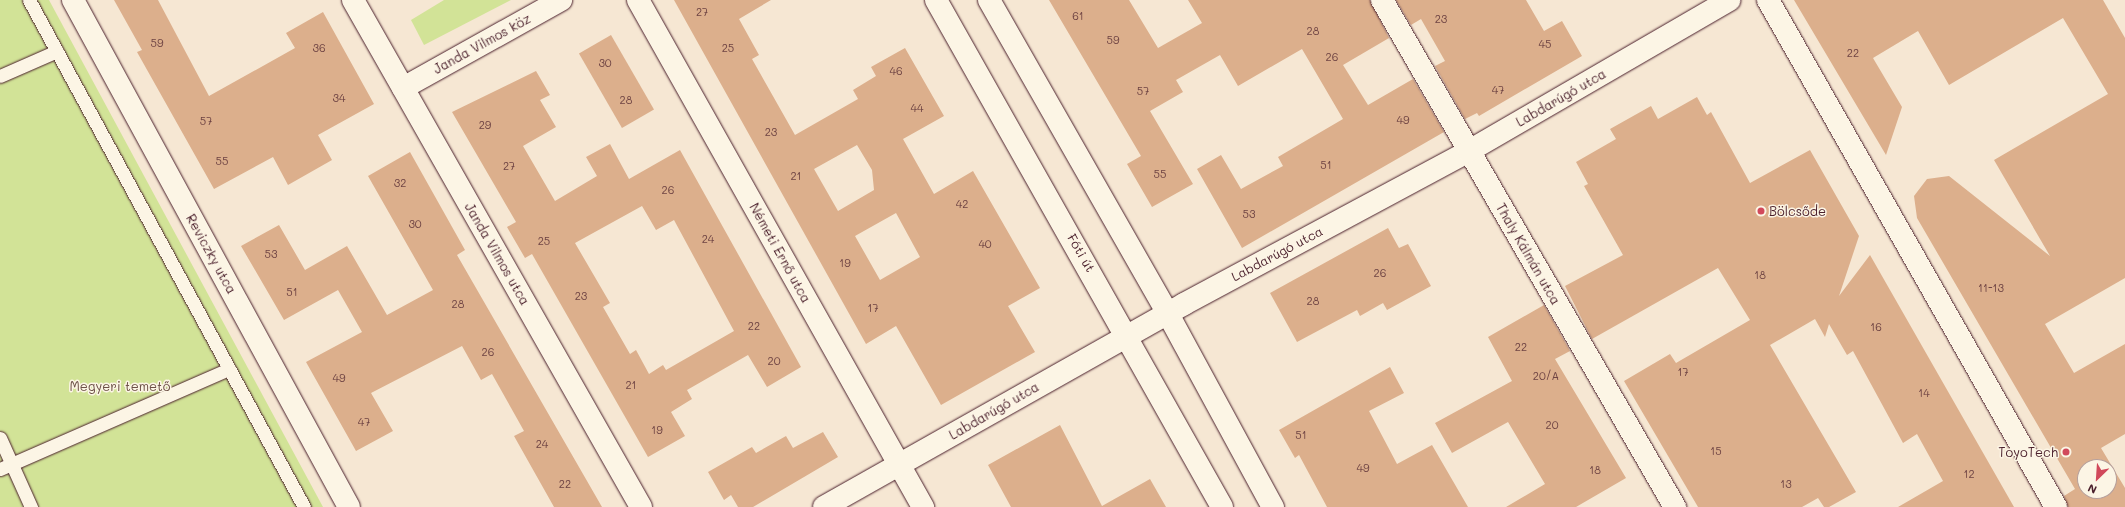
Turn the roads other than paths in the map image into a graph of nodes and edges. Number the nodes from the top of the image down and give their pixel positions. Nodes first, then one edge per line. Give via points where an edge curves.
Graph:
1 (29, 0) edge
2 (73, 0) edge
3 (353, 0) edge
4 (561, 0) edge
5 (638, 0) edge
6 (936, 0) edge
7 (990, 0) edge
8 (1382, 0) edge
9 (1729, 0) edge
10 (1768, 0) edge
11 (57, 51) junction
12 (0, 76) edge
13 (403, 88) junction
14 (1469, 151) junction
15 (1168, 314) junction
16 (1129, 336) junction
17 (229, 369) junction
18 (0, 438) edge
19 (899, 465) junction
20 (6, 466) edge
21 (31, 507) edge
22 (304, 507) edge
23 (349, 507) edge
24 (641, 507) edge
25 (824, 507) edge
26 (923, 507) edge
27 (1222, 507) edge
28 (1273, 507) edge
29 (1675, 507) edge
30 (2056, 507) edge

1 - 11 lane
2 - 23 street, Reviczky utca
3 - 13 street, Janda Vilmos utca
4 - 13 street, Janda Vilmos köz
5 - 19 street, Németi Ernő utca
6 - 16 street, Fóti út
7 - 15 street
8 - 14 street, Thaly Kálmán utca
9 - 14 street, Labdarúgó utca
10 - 30 street
11 - 12 lane
11 - 17 lane
13 - 24 street, Janda Vilmos utca
14 - 15 street, Labdarúgó utca
14 - 29 street, Thaly Kálmán utca
15 - 16 street, Labdarúgó utca
15 - 28 street
16 - 19 street, Labdarúgó utca
16 - 27 street, Fóti út
17 - 20 lane
17 - 22 lane
18 - 20 lane
19 - 25 street, Labdarúgó utca
19 - 26 street, Németi Ernő utca
20 - 21 lane

